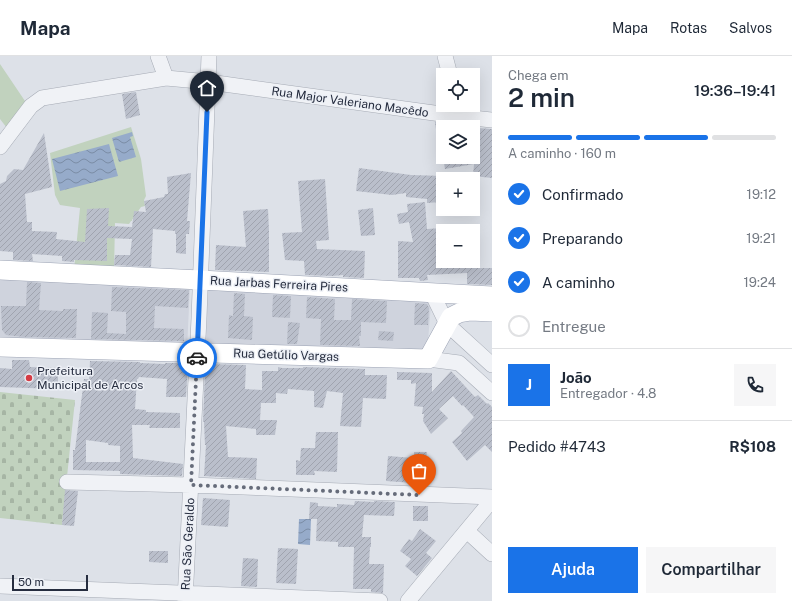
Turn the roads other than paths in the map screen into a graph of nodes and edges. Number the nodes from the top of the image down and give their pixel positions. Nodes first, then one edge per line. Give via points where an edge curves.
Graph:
1 (158, 56) edge
2 (209, 56) edge
3 (445, 56) edge
4 (448, 68) edge
5 (166, 78) junction
6 (209, 82) junction
7 (436, 108) edge
8 (464, 112) edge
9 (492, 120) edge
10 (0, 147) edge
11 (0, 270) edge
12 (200, 280) junction
13 (435, 293) junction
14 (492, 296) edge
15 (492, 312) edge
16 (447, 324) junction
17 (0, 347) edge
18 (197, 352) junction
19 (428, 359) junction
20 (492, 365) edge
21 (492, 393) edge
22 (67, 482) dead end
23 (191, 485) junction
24 (492, 499) edge
25 (492, 516) edge
26 (470, 534) junction
27 (492, 554) edge
28 (0, 586) edge
29 (185, 597) edge
30 (380, 601) edge
31 (408, 601) edge
32 (420, 601) edge

1 - 5 street
2 - 6 street, Rua São Geraldo
3 - 4 street
5 - 6 street, Rua Major Valeriano Macêdo
5 - 10 street, Rua Major Valeriano Macêdo via 42,98 31,106
6 - 7 street, Rua Major Valeriano Macêdo
6 - 12 street, Rua São Geraldo
8 - 9 street, Rua Major Valeriano Macêdo
11 - 12 main road, Rua Jarbas Ferreira Pires
12 - 13 main road, Rua Jarbas Ferreira Pires
12 - 18 street, Rua São Geraldo
13 - 14 main road, Rua Jarbas Ferreira Pires
13 - 16 street
15 - 16 main road via 459,313 451,317
16 - 19 main road
16 - 20 street
17 - 18 main road, Rua Getúlio Vargas
18 - 19 main road, Rua Getúlio Vargas
18 - 23 street, Rua São Geraldo
19 - 21 street, Rua Getúlio Vargas via 459,363
22 - 23 street
23 - 24 street
23 - 29 street, Rua São Geraldo
24 - 26 street
25 - 26 street
26 - 27 street
26 - 31 street
26 - 32 street
28 - 29 street
29 - 30 street

